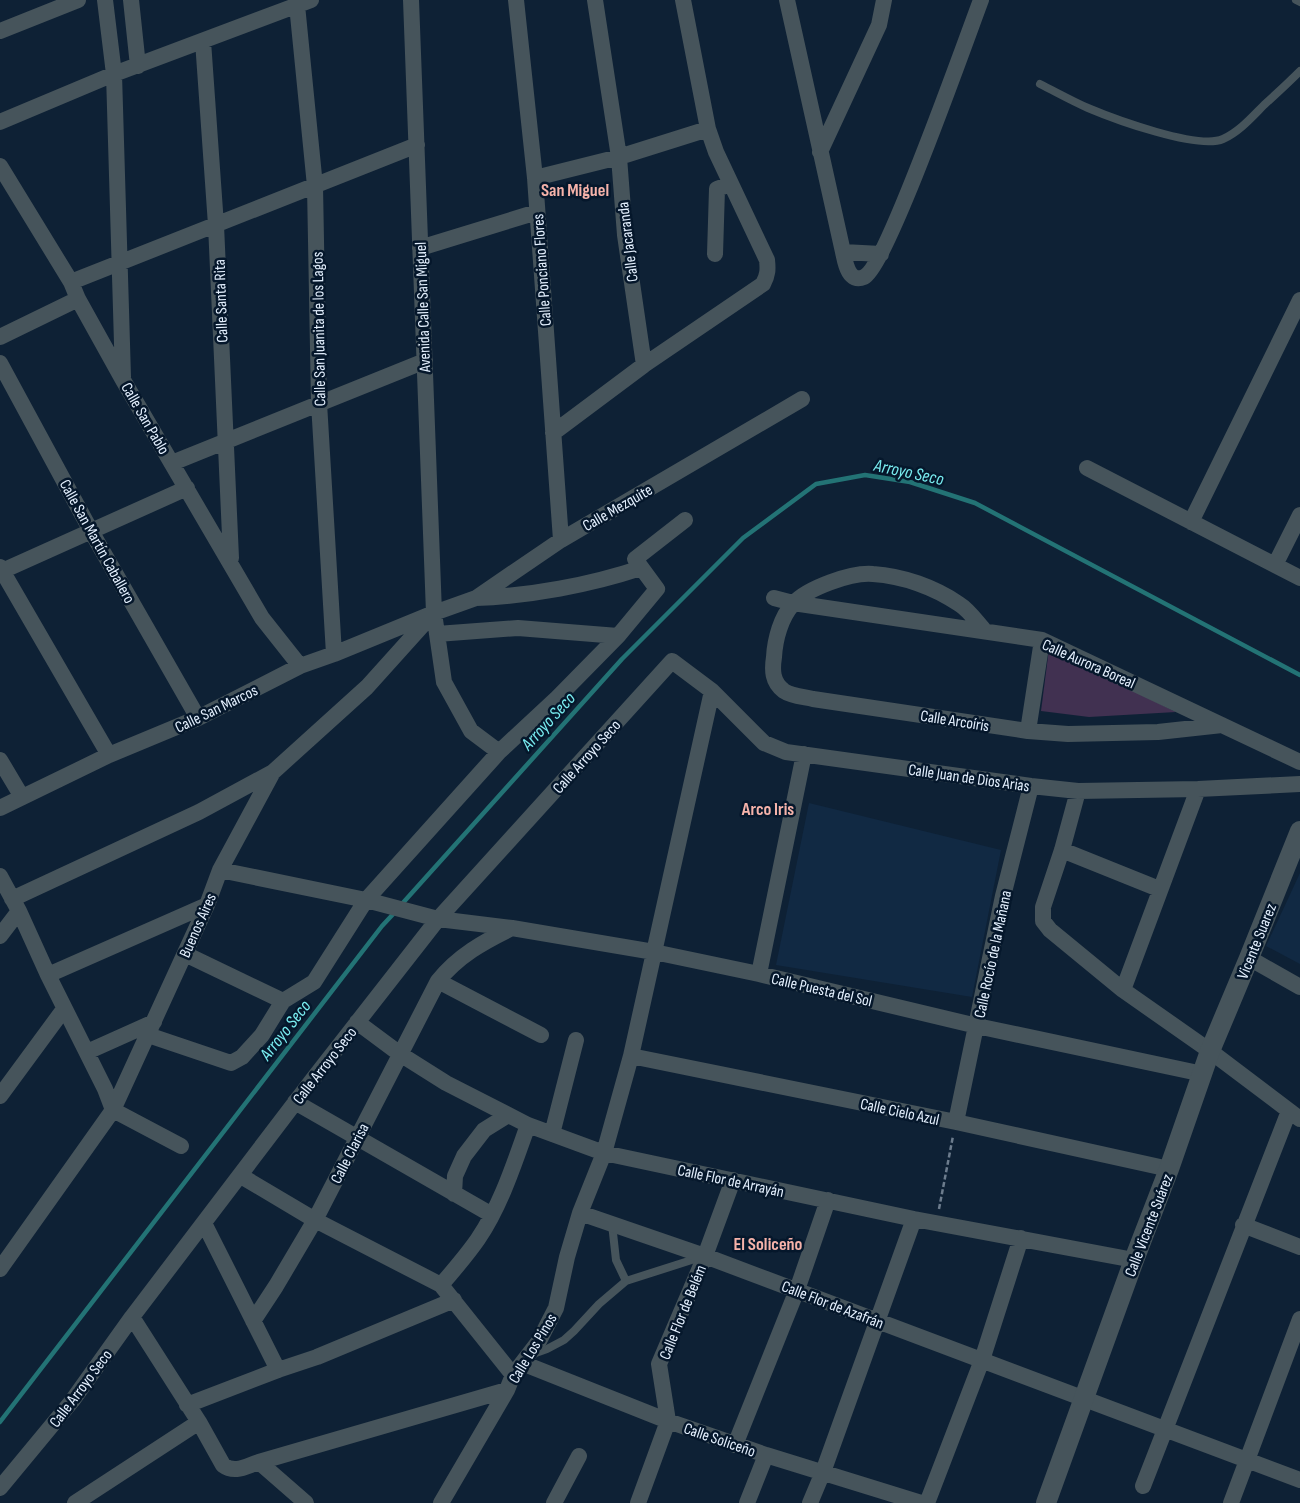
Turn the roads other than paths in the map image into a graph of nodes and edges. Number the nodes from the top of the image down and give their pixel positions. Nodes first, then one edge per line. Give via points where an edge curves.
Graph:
1 (78, 0) edge
2 (105, 0) edge
3 (131, 0) edge
4 (411, 0) edge
5 (516, 0) edge
6 (595, 0) edge
7 (683, 0) edge
8 (787, 0) edge
9 (884, 0) edge
10 (981, 0) edge
11 (1296, 0) edge
12 (304, 2) edge
13 (1300, 2) edge
14 (0, 31) edge
15 (203, 41) junction
16 (138, 66) junction
17 (1300, 72) edge
18 (114, 74) junction
19 (1040, 84) dead end
20 (0, 122) edge
21 (708, 130) junction
22 (417, 145) junction
23 (820, 152) junction
24 (618, 156) junction
25 (0, 166) edge
26 (534, 178) junction
27 (730, 184) junction
28 (315, 186) junction
29 (537, 212) junction
30 (216, 225) junction
31 (420, 248) junction
32 (843, 252) junction
33 (715, 254) dead end
34 (881, 254) junction
35 (121, 263) junction
36 (71, 282) junction
37 (78, 299) junction
38 (1300, 300) edge
39 (1296, 319) edge
40 (0, 337) edge
41 (425, 361) junction
42 (0, 363) edge
43 (644, 365) junction
44 (124, 380) junction
45 (802, 399) dead end
46 (319, 403) junction
47 (553, 433) junction
48 (226, 442) junction
49 (172, 463) junction
50 (1087, 468) dead end
51 (187, 488) junction
52 (1300, 515) edge
53 (685, 520) dead end
54 (1191, 522) junction
55 (91, 531) junction
56 (561, 540) junction
57 (231, 562) junction
58 (638, 563) junction
59 (1275, 565) junction
60 (1, 570) edge
61 (1300, 578) edge
62 (476, 598) junction
63 (774, 598) dead end
64 (793, 603) junction
65 (434, 613) junction
66 (985, 631) junction
67 (437, 634) junction
68 (618, 636) junction
69 (1042, 640) junction
70 (334, 654) junction
71 (672, 661) joint
72 (300, 666) junction
73 (712, 691) junction
74 (198, 718) junction
75 (1222, 725) junction
76 (1028, 731) junction
77 (499, 752) junction
78 (804, 754) junction
79 (109, 755) junction
80 (0, 760) edge
81 (1300, 762) edge
82 (273, 772) junction
83 (1300, 784) edge
84 (1031, 786) junction
85 (1198, 789) junction
86 (1078, 791) junction
87 (22, 798) junction
88 (0, 808) edge
89 (1297, 844) edge
90 (1062, 850) junction
91 (220, 870) junction
92 (0, 876) edge
93 (1159, 889) junction
94 (366, 900) junction
95 (16, 905) junction
96 (206, 905) junction
97 (431, 917) junction
98 (512, 928) junction
99 (0, 936) edge
100 (654, 952) junction
101 (185, 954) junction
102 (1249, 958) junction
103 (760, 974) junction
104 (48, 975) junction
105 (438, 981) junction
106 (1300, 987) edge
107 (1123, 990) junction
108 (283, 1001) junction
109 (64, 1009) junction
110 (357, 1022) junction
111 (977, 1026) junction
112 (151, 1029) junction
113 (541, 1035) dead end
114 (576, 1040) dead end
115 (1210, 1051) junction
116 (87, 1052) junction
117 (400, 1054) junction
118 (631, 1056) junction
119 (1203, 1074) junction
120 (0, 1096) edge
121 (295, 1102) junction
122 (113, 1110) junction
123 (508, 1114) junction
124 (1295, 1115) edge
125 (956, 1122) junction
126 (528, 1125) junction
127 (552, 1134) junction
128 (356, 1139) junction
129 (181, 1146) dead end
130 (604, 1153) junction
131 (1169, 1169) junction
132 (240, 1176) junction
133 (733, 1180) junction
134 (454, 1194) junction
135 (828, 1200) junction
136 (580, 1213) junction
137 (492, 1215) junction
138 (914, 1219) junction
139 (315, 1220) junction
140 (204, 1223) junction
141 (612, 1224) junction
142 (1243, 1225) junction
143 (1020, 1238) junction
144 (1300, 1247) edge
145 (705, 1256) junction
146 (1134, 1260) junction
147 (0, 1268) edge
148 (626, 1281) junction
149 (441, 1285) junction
150 (797, 1290) junction
151 (454, 1300) junction
152 (132, 1318) junction
153 (1300, 1319) edge
154 (253, 1321) junction
155 (876, 1322) junction
156 (982, 1360) junction
157 (278, 1370) junction
158 (517, 1371) junction
159 (1084, 1400) junction
160 (187, 1405) junction
161 (668, 1421) junction
162 (199, 1422) junction
163 (1165, 1429) junction
164 (735, 1444) junction
165 (766, 1455) junction
166 (579, 1456) dead end
167 (1247, 1460) junction
168 (259, 1462) junction
169 (823, 1472) junction
170 (1300, 1480) edge
171 (1143, 1486) dead end
172 (0, 1488) edge
173 (74, 1503) edge
174 (306, 1503) edge
175 (441, 1503) edge
176 (554, 1503) edge
177 (638, 1503) edge
178 (747, 1503) edge
179 (810, 1503) edge
180 (921, 1503) edge
181 (927, 1503) edge
182 (1046, 1503) edge
183 (1231, 1503) edge

1 - 14 street
2 - 18 street
3 - 16 street
4 - 22 street, Avenida Calle San Miguel
5 - 26 street, Calle Ponciano Flores
6 - 24 street, Calle Jacaranda
7 - 21 street
8 - 23 street
9 - 23 street via 879,25
10 - 34 street via 932,134
11 - 13 lane
12 - 15 street
12 - 28 street, Calle San Juanita de los Lagos
15 - 16 street
15 - 30 street, Calle Santa Rita
16 - 18 street
17 - 19 lane via 1240,128 1223,139 1210,142 1114,118
18 - 20 street
18 - 35 street
21 - 24 street
21 - 27 street
22 - 28 street
22 - 31 street, Avenida Calle San Miguel
23 - 32 street
24 - 26 street
24 - 43 street, Calle Jacaranda via 625,236
25 - 36 street, Calle San Pablo
26 - 29 street, Calle Ponciano Flores
27 - 33 street via 717,189
27 - 43 street via 767,260 768,271 763,284
28 - 30 street
28 - 46 street, Calle San Juanita de los Lagos
29 - 31 street
29 - 47 street, Calle Ponciano Flores
30 - 35 street
30 - 48 street, Calle Santa Rita
31 - 41 street, Avenida Calle San Miguel
32 - 34 street
32 - 34 street via 849,273 859,278 868,274
35 - 36 street
35 - 44 street
36 - 37 street, Calle San Pablo
37 - 40 street
37 - 44 street, Calle San Pablo
38 - 39 street
39 - 54 street
41 - 46 street
41 - 65 street, Avenida Calle San Miguel
42 - 55 street, Calle San Martín Caballero
43 - 47 street
44 - 49 street, Calle San Pablo
45 - 56 street, Calle Mezquite
46 - 48 street
46 - 70 street, Calle San Juanita de los Lagos
47 - 56 street, Calle Ponciano Flores
48 - 49 street
48 - 57 street, Calle Santa Rita
49 - 51 street, Calle San Pablo
50 - 54 street
51 - 55 street
51 - 57 street, Calle San Pablo
52 - 59 street
53 - 58 street
54 - 59 street
55 - 60 street
55 - 74 street, Calle San Martín Caballero
56 - 62 street, Calle Mezquite
57 - 72 street, Calle San Pablo via 262,618
58 - 62 street via 609,578 511,597
58 - 68 street via 656,589
59 - 61 street
60 - 79 street
62 - 65 street, Calle Mezquite
63 - 64 street, Calle Aurora Boreal
64 - 66 street, Calle Aurora Boreal
64 - 66 street via 816,588 845,577 871,574 902,578 961,605
64 - 76 street, Calle Arcoíris via 775,642 772,672 785,692
65 - 67 street, Avenida Calle San Miguel
65 - 70 street, Calle San Marcos
65 - 82 street, Buenos Aires via 366,687
66 - 69 street, Calle Aurora Boreal
67 - 68 street via 518,628
67 - 77 street, Avenida Calle San Miguel via 444,682 471,731
68 - 77 street
69 - 75 street, Calle Aurora Boreal
69 - 76 street
70 - 72 street, Calle San Marcos
71 - 73 street, Calle Juan de Dios Arias
71 - 97 street, Calle Arroyo Seco
72 - 74 street, Calle San Marcos
73 - 78 street, Calle Juan de Dios Arias via 764,743 786,752
73 - 100 street, Calle Los Pinos
74 - 79 street, Calle San Marcos
75 - 76 street, Calle Arcoíris via 1100,734
75 - 81 street, Calle Aurora Boreal
77 - 94 street
78 - 84 street, Calle Juan de Dios Arias
78 - 103 street
79 - 87 street, Calle San Marcos
80 - 87 street
82 - 91 street, Buenos Aires
82 - 95 street
83 - 85 street, Calle Juan de Dios Arias
84 - 86 street, Calle Juan de Dios Arias
84 - 111 street, Calle Rocío de la Mañana via 1003,896
85 - 86 street, Calle Juan de Dios Arias
85 - 93 street
86 - 90 street
87 - 88 street, Calle San Marcos
89 - 102 street, Vicente Suarez
90 - 93 street
90 - 107 street via 1043,906 1043,921
91 - 94 street, Calle Puesta del Sol
91 - 96 street, Buenos Aires
92 - 95 street
93 - 107 street
94 - 97 street, Calle Puesta del Sol
94 - 108 street via 314,982
95 - 99 street
95 - 104 street
96 - 101 street, Buenos Aires
96 - 104 street
97 - 98 street, Calle Puesta del Sol
97 - 110 street, Calle Arroyo Seco
98 - 100 street, Calle Puesta del Sol
98 - 105 street, Calle Clarisa via 460,958
100 - 103 street, Calle Puesta del Sol
100 - 118 street, Calle Los Pinos
101 - 108 street
101 - 112 street, Buenos Aires
102 - 106 street
102 - 115 street, Vicente Suarez
103 - 111 street, Calle Puesta del Sol
104 - 109 street
105 - 113 street
105 - 117 street, Calle Clarisa
107 - 115 street
108 - 112 street via 262,1035 242,1057 231,1063
109 - 116 street
109 - 120 street
110 - 117 street, Calle Flor de Arrayán
110 - 121 street, Calle Arroyo Seco
111 - 119 street, Calle Puesta del Sol
111 - 125 street, Calle Rocío de la Mañana
112 - 116 street
112 - 122 street, Buenos Aires
114 - 127 street
115 - 119 street, Calle Vicente Suárez
115 - 124 street
116 - 122 street
117 - 123 street, Calle Flor de Arrayán
117 - 128 street, Calle Clarisa
118 - 125 street, Calle Cielo Azul
118 - 130 street, Calle Los Pinos
119 - 131 street, Calle Vicente Suárez
121 - 128 street
121 - 132 street, Calle Arroyo Seco
122 - 129 street
122 - 147 street, Buenos Aires
123 - 126 street, Calle Flor de Arrayán
123 - 134 street via 484,1130 464,1156 455,1176
124 - 142 street
125 - 131 street, Calle Cielo Azul
126 - 127 street, Calle Flor de Arrayán
126 - 137 street
127 - 130 street, Calle Flor de Arrayán
128 - 134 street
128 - 139 street, Calle Clarisa
130 - 133 street, Calle Flor de Arrayán
130 - 136 street, Calle Los Pinos
131 - 146 street, Calle Vicente Suárez
132 - 139 street
132 - 140 street, Calle Arroyo Seco
133 - 135 street, Calle Flor de Arrayán
133 - 145 street, Calle Flor de Belém
134 - 137 street
135 - 138 street, Calle Flor de Arrayán
135 - 150 street
136 - 141 street, Calle Flor de Azafrán
136 - 158 street, Calle Los Pinos via 556,1308 539,1341
137 - 149 street via 478,1239
138 - 143 street, Calle Flor de Arrayán
138 - 155 street
139 - 149 street
139 - 154 street, Calle Clarisa
140 - 152 street, Calle Arroyo Seco
140 - 154 street
141 - 145 street, Calle Flor de Azafrán
141 - 148 lane via 616,1260
142 - 144 street
142 - 163 street
143 - 146 street, Calle Flor de Arrayán
143 - 156 street
145 - 148 lane
145 - 150 street, Calle Flor de Azafrán
145 - 161 street, Calle Flor de Belém via 660,1364
146 - 159 street, Calle Vicente Suárez
148 - 158 lane via 564,1340
149 - 151 street
150 - 155 street, Calle Flor de Azafrán
150 - 164 street
151 - 157 street
151 - 158 street
152 - 160 street
152 - 172 street, Calle Arroyo Seco via 72,1402
153 - 167 street
154 - 157 street
155 - 156 street, Calle Flor de Azafrán
155 - 169 street
156 - 159 street, Calle Flor de Azafrán
156 - 181 street
157 - 160 street
158 - 161 street, Calle Soliceño
158 - 168 street
158 - 175 street, Calle Los Pinos
159 - 163 street, Calle Flor de Azafrán
159 - 182 street, Calle Vicente Suárez
160 - 162 street
161 - 164 street, Calle Soliceño
161 - 177 street, Calle Flor de Belém
162 - 168 street via 223,1466 236,1470
162 - 173 street
163 - 167 street, Calle Flor de Azafrán
163 - 171 street
164 - 165 street, Calle Soliceño
165 - 169 street, Calle Soliceño
165 - 178 street
166 - 176 street
167 - 170 street, Calle Flor de Azafrán
167 - 183 street
168 - 174 street
169 - 179 street
169 - 180 street, Calle Soliceño

